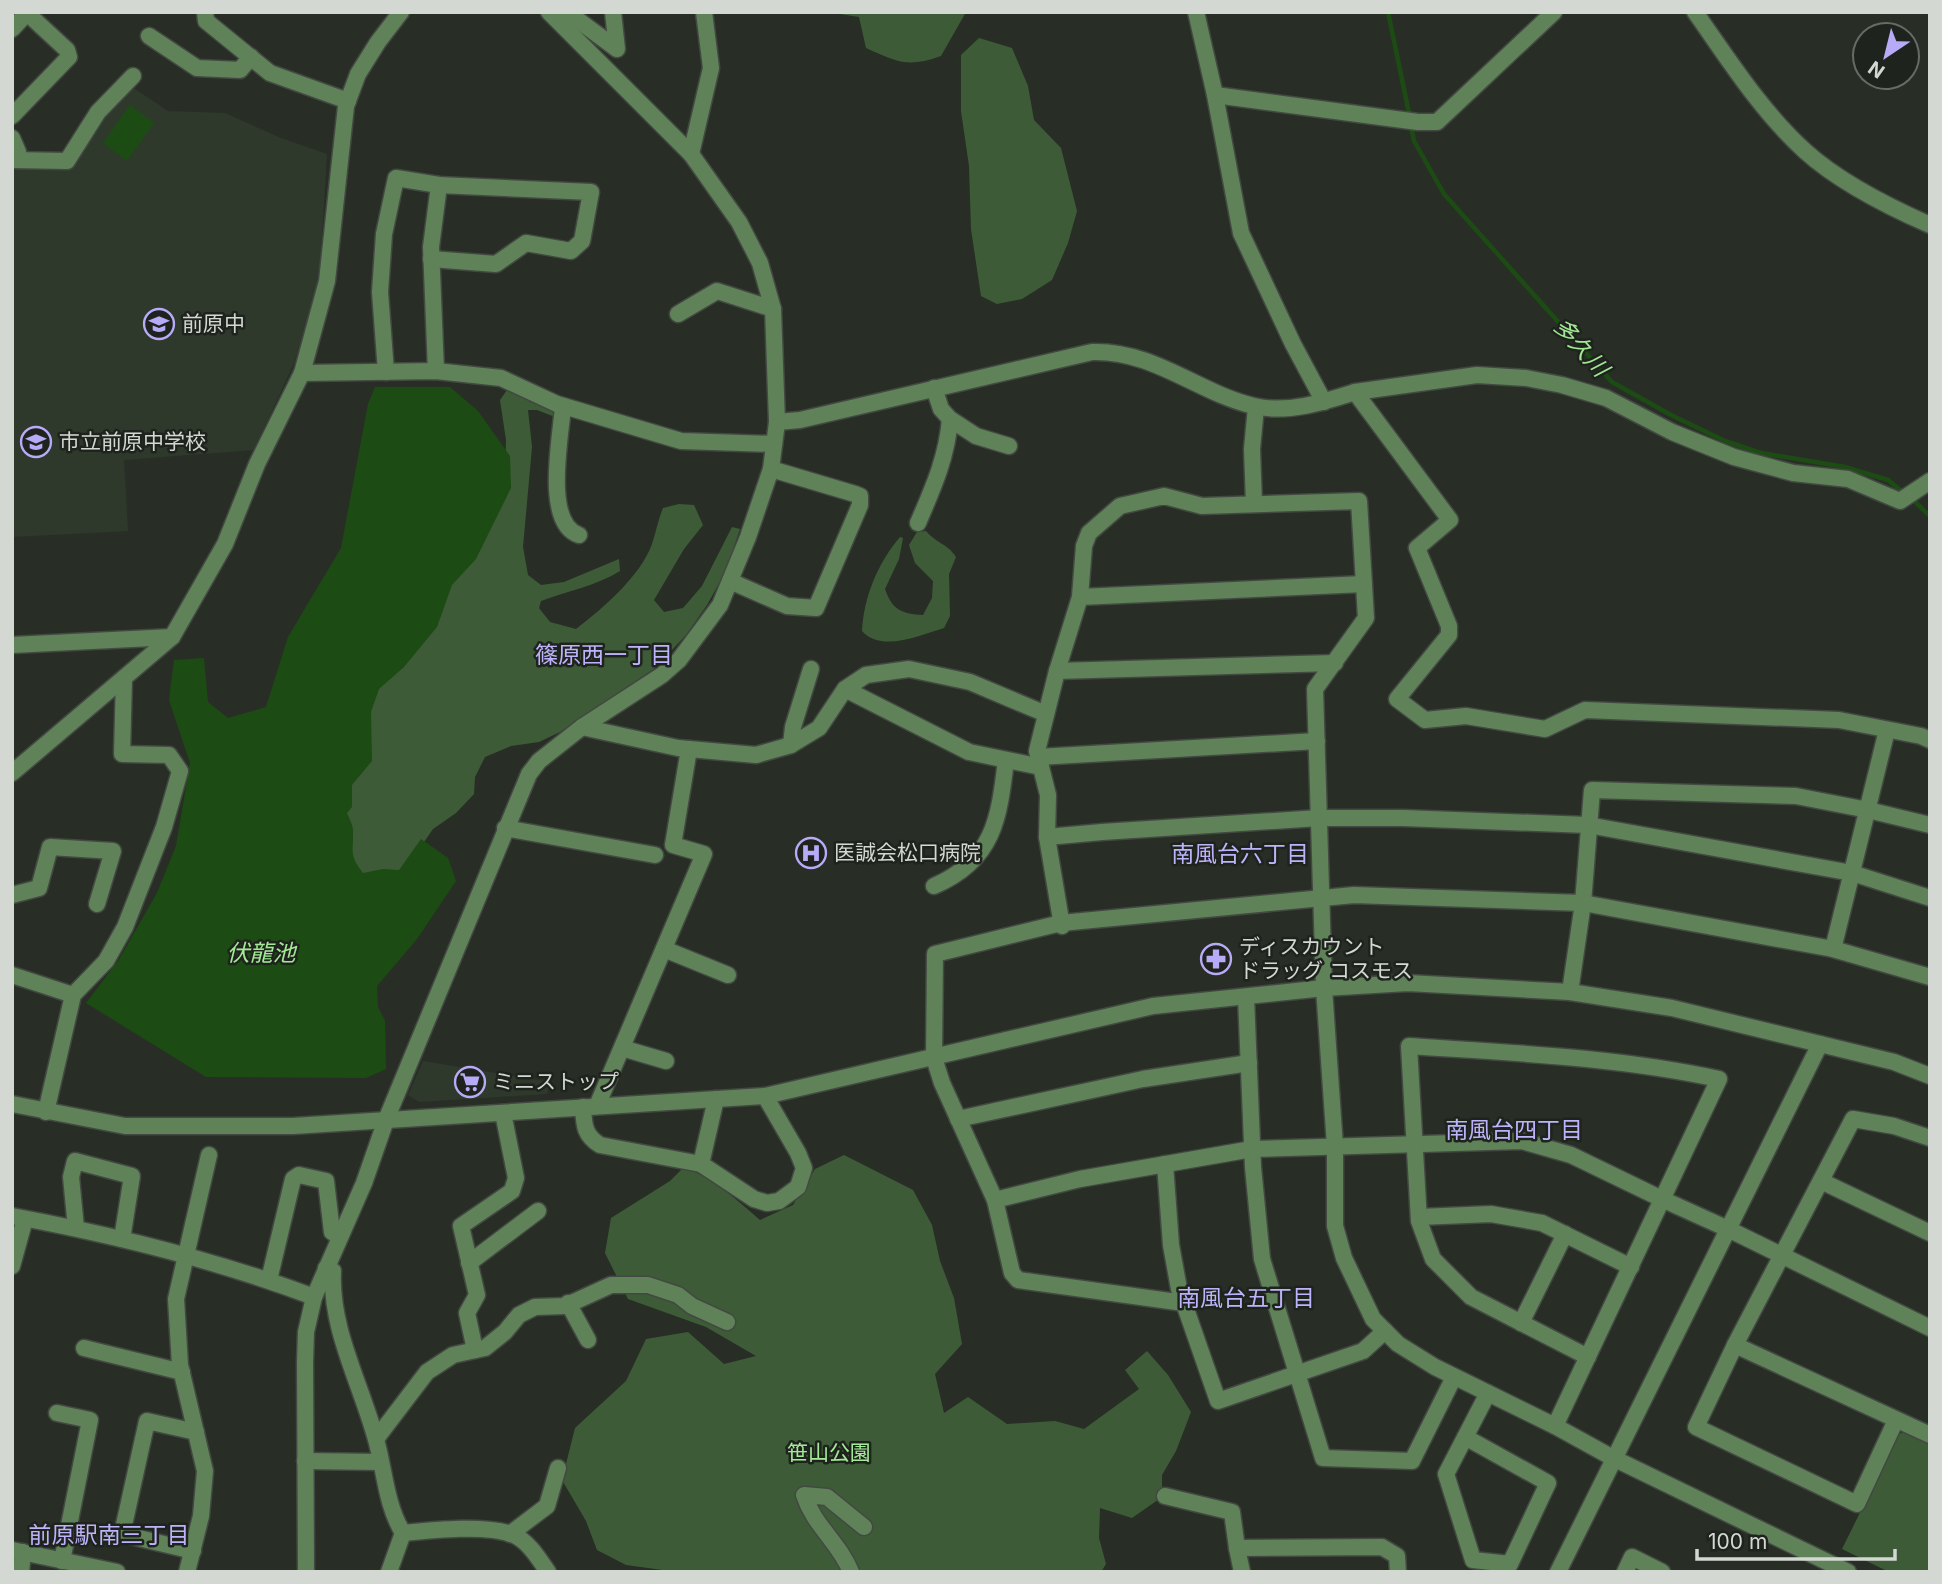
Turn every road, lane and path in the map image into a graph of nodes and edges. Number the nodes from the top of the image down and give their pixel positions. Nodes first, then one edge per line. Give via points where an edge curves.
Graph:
1 (205, 12) edge
2 (401, 12) edge
3 (549, 12) edge
4 (567, 12) edge
5 (613, 12) edge
6 (704, 12) edge
7 (1196, 12) edge
8 (1553, 12) edge
9 (1695, 12) edge
10 (12, 29) edge
11 (149, 36) dead end
12 (251, 57) junction
13 (133, 76) dead end
14 (1215, 95) junction
15 (348, 101) junction
16 (12, 116) edge
17 (12, 138) edge
18 (691, 154) junction
19 (15, 160) edge
20 (439, 186) junction
21 (1930, 225) edge
22 (431, 259) junction
23 (773, 309) junction
24 (678, 314) dead end
25 (436, 371) junction
26 (386, 372) junction
27 (302, 373) junction
28 (934, 388) junction
29 (1355, 392) junction
30 (1324, 402) junction
31 (563, 406) junction
32 (1256, 407) junction
33 (950, 419) junction
34 (777, 422) junction
35 (774, 444) junction
36 (1009, 446) dead end
37 (771, 469) junction
38 (1924, 489) edge
39 (1254, 504) junction
40 (918, 523) dead end
41 (579, 535) dead end
42 (730, 581) junction
43 (1364, 584) junction
44 (1080, 597) junction
45 (172, 637) junction
46 (12, 645) edge
47 (1335, 663) junction
48 (811, 669) dead end
49 (1057, 671) junction
50 (124, 678) junction
51 (845, 689) junction
52 (1046, 714) junction
53 (582, 727) junction
54 (1887, 730) junction
55 (1930, 740) edge
56 (1317, 741) junction
57 (791, 745) junction
58 (690, 749) junction
59 (1006, 760) junction
60 (1040, 762) junction
61 (12, 773) edge
62 (1868, 810) junction
63 (1319, 818) junction
64 (1588, 825) junction
65 (1930, 825) edge
66 (505, 828) junction
67 (1047, 838) junction
68 (655, 855) dead end
69 (1852, 873) junction
70 (934, 886) dead end
71 (12, 896) edge
72 (1322, 898) junction
73 (1930, 898) edge
74 (1583, 903) junction
75 (97, 904) dead end
76 (1062, 924) junction
77 (664, 949) junction
78 (1832, 949) junction
79 (12, 975) edge
80 (728, 975) dead end
81 (1930, 977) edge
82 (1324, 988) junction
83 (1570, 992) junction
84 (73, 995) junction
85 (1246, 997) junction
86 (1820, 1044) junction
87 (622, 1048) junction
88 (934, 1058) junction
89 (666, 1061) dead end
90 (1249, 1063) junction
91 (1930, 1076) edge
92 (765, 1096) junction
93 (716, 1099) junction
94 (12, 1104) edge
95 (590, 1107) junction
96 (46, 1112) junction
97 (503, 1113) junction
98 (958, 1119) junction
99 (386, 1120) junction
100 (1930, 1139) edge
101 (1413, 1143) junction
102 (1335, 1146) junction
103 (1252, 1149) junction
104 (209, 1156) dead end
105 (701, 1164) junction
106 (1165, 1164) junction
107 (1821, 1181) junction
108 (995, 1200) junction
109 (1664, 1200) junction
110 (538, 1211) dead end
111 (19, 1217) edge
112 (1419, 1217) junction
113 (76, 1228) junction
114 (1728, 1228) junction
115 (1930, 1233) edge
116 (1565, 1234) junction
117 (340, 1236) junction
118 (122, 1239) junction
119 (185, 1256) junction
120 (1782, 1257) junction
121 (469, 1263) junction
122 (12, 1266) edge
123 (1631, 1267) junction
124 (326, 1268) junction
125 (269, 1280) junction
126 (314, 1297) junction
127 (568, 1303) junction
128 (1184, 1303) junction
129 (727, 1322) dead end
130 (1521, 1323) junction
131 (1930, 1328) edge
132 (1385, 1331) junction
133 (587, 1340) dead end
134 (1735, 1345) junction
135 (83, 1348) dead end
136 (475, 1350) junction
137 (1588, 1357) junction
138 (182, 1372) junction
139 (1297, 1376) junction
140 (1454, 1377) junction
141 (1488, 1393) junction
142 (57, 1413) dead end
143 (1896, 1420) junction
144 (1555, 1426) junction
145 (196, 1432) junction
146 (1930, 1435) edge
147 (1465, 1437) junction
148 (376, 1439) junction
149 (1613, 1458) junction
150 (305, 1461) junction
151 (380, 1462) junction
152 (558, 1468) dead end
153 (1165, 1496) dead end
154 (864, 1527) dead end
155 (403, 1533) junction
156 (510, 1534) junction
157 (1237, 1548) junction
158 (193, 1550) junction
159 (18, 1551) edge
160 (62, 1560) junction
161 (21, 1572) edge
162 (117, 1572) edge
163 (187, 1572) edge
164 (306, 1572) edge
165 (389, 1572) edge
166 (548, 1572) edge
167 (850, 1572) edge
168 (1242, 1572) edge
169 (1398, 1572) edge
170 (1558, 1572) edge
171 (1625, 1572) edge
172 (1662, 1572) edge
173 (1848, 1572) edge

1 - 12 street via 206,21
2 - 15 street via 358,74
3 - 18 street
4 - 5 street via 617,49
6 - 18 street via 711,68
7 - 14 street
8 - 14 street via 1437,122
9 - 21 street via 1755,98 1806,152 1861,190
10 - 16 street via 27,13 69,57
11 - 12 street via 197,68 240,70
12 - 15 street via 271,73
13 - 19 street via 98,112 67,161
14 - 30 street via 1241,233
15 - 27 street via 327,281
17 - 19 street via 18,152
18 - 23 street via 739,222 760,263
20 - 22 street
20 - 22 street via 591,192 582,241 571,251 526,243 496,264
20 - 26 street via 396,178 384,233 380,292
22 - 25 street
23 - 24 street via 717,291
23 - 34 street
25 - 26 street
25 - 31 street via 501,378
26 - 27 street
27 - 45 street via 257,464 225,544
28 - 32 street via 1092,352 1112,352
28 - 33 street
28 - 34 street
29 - 30 street
29 - 38 street via 1477,375 1526,378 1606,398 1734,457 1793,473 1848,479 1900,502
29 - 54 street via 1450,520 1417,548 1450,635 1397,699 1424,720 1466,716 1545,729 1584,709 1839,720
30 - 32 street
31 - 35 street via 681,442
31 - 41 street via 556,495 561,518
32 - 39 street
33 - 36 street via 976,436
33 - 40 street via 945,456
34 - 35 street
35 - 37 street
37 - 42 street
37 - 42 street via 860,496 860,505 816,608 787,606
39 - 43 street via 1359,502
39 - 44 street via 1202,506 1164,496 1119,506 1089,533
42 - 53 street via 720,605 679,660
43 - 44 street
43 - 47 street via 1366,618
44 - 49 street
45 - 46 street
45 - 50 street
47 - 49 street
47 - 56 street via 1315,689
48 - 57 street
49 - 52 street
50 - 61 street
50 - 84 street via 122,754 170,755 180,771 164,827 125,927 106,961
51 - 52 street via 866,675 909,669 970,682
51 - 57 street via 819,728
51 - 59 street via 969,752
52 - 60 street via 1037,751
53 - 58 street
53 - 66 street via 529,774
54 - 55 street
54 - 62 street
56 - 60 street
56 - 63 street
57 - 58 street via 756,755
58 - 77 street via 673,845 704,854
59 - 60 street
59 - 70 street via 991,833 961,873
60 - 67 street via 1048,795
62 - 64 street via 1796,796 1592,790
62 - 65 street
62 - 69 street
63 - 64 street
63 - 67 street
63 - 72 street
64 - 69 street
64 - 74 street
66 - 68 street
66 - 99 street
67 - 76 street
69 - 73 street
69 - 78 street
71 - 75 street via 39,888 50,847 113,851
72 - 74 street via 1354,895
72 - 76 street
72 - 82 street
74 - 78 street
74 - 83 street
76 - 88 street via 935,954
77 - 80 street
77 - 87 street
78 - 81 street
79 - 84 street
82 - 83 street via 1408,984
82 - 85 street
82 - 102 street
83 - 86 street via 1672,1008
84 - 96 street
85 - 88 street via 1153,1006
85 - 90 street
86 - 91 street
86 - 114 street
87 - 89 street
87 - 95 street
88 - 92 street
88 - 98 street
90 - 98 street via 1143,1079
90 - 103 street
92 - 93 street
92 - 105 street via 804,1168 793,1192 779,1201 762,1202
93 - 95 street
93 - 105 street
94 - 96 street
95 - 97 street
95 - 105 street via 585,1132 600,1145
96 - 99 street via 125,1126 293,1126
97 - 99 street
97 - 121 street via 516,1178 512,1191 461,1226
98 - 108 street
99 - 117 street
100 - 107 street via 1894,1126 1853,1119
101 - 102 street
101 - 109 street via 1522,1141 1571,1155
101 - 109 street via 1409,1046 1584,1058 1719,1079
101 - 112 street
102 - 103 street
102 - 132 street via 1335,1226 1344,1258 1373,1319
103 - 106 street
103 - 139 street via 1262,1259
104 - 119 street
106 - 108 street
106 - 128 street via 1171,1245
107 - 115 street
107 - 120 street
108 - 128 street via 1012,1273 1018,1280
109 - 114 street
109 - 123 street
110 - 121 street
111 - 113 street
111 - 122 street
112 - 116 street via 1491,1213 1542,1223
112 - 130 street via 1433,1259 1471,1297
113 - 118 street
113 - 118 street via 71,1177 75,1161 132,1177
114 - 120 street
114 - 149 street
116 - 123 street
116 - 130 street
117 - 124 street
117 - 125 street via 332,1232 326,1181 299,1175 293,1179
118 - 119 street
119 - 125 street
119 - 138 street via 176,1299
120 - 131 street
120 - 134 street
121 - 136 street via 477,1295 467,1314
123 - 137 street
124 - 126 street
124 - 148 street via 332,1271 337,1321
125 - 126 street
126 - 150 street via 306,1332
127 - 129 street via 611,1285 648,1285 678,1295
127 - 133 street
127 - 136 street via 535,1307 519,1315 492,1343
128 - 139 street via 1218,1401
130 - 137 street
132 - 139 street via 1363,1351
132 - 140 street via 1398,1344
134 - 143 street
134 - 143 street via 1696,1427 1857,1503
135 - 138 street
136 - 148 street via 453,1355 427,1372
137 - 144 street
138 - 145 street
139 - 140 street via 1323,1458 1412,1461
140 - 141 street
141 - 144 street
141 - 147 street
142 - 160 street via 90,1420
143 - 146 street
144 - 149 street
145 - 158 street via 205,1471
145 - 158 street via 147,1421 122,1534
147 - 147 street via 1548,1483 1510,1564 1473,1560 1446,1474
148 - 151 street
149 - 170 street
149 - 173 street
150 - 151 street
150 - 164 street
151 - 155 street via 395,1520
152 - 156 street via 547,1506
153 - 157 street via 1232,1512
154 - 167 street via 827,1497 804,1495
155 - 156 street via 494,1530
155 - 165 street
156 - 166 street via 533,1550
157 - 168 street
157 - 169 street via 1382,1547 1397,1556
158 - 163 street
159 - 160 street
159 - 161 street
160 - 162 street
171 - 172 street via 1632,1557

